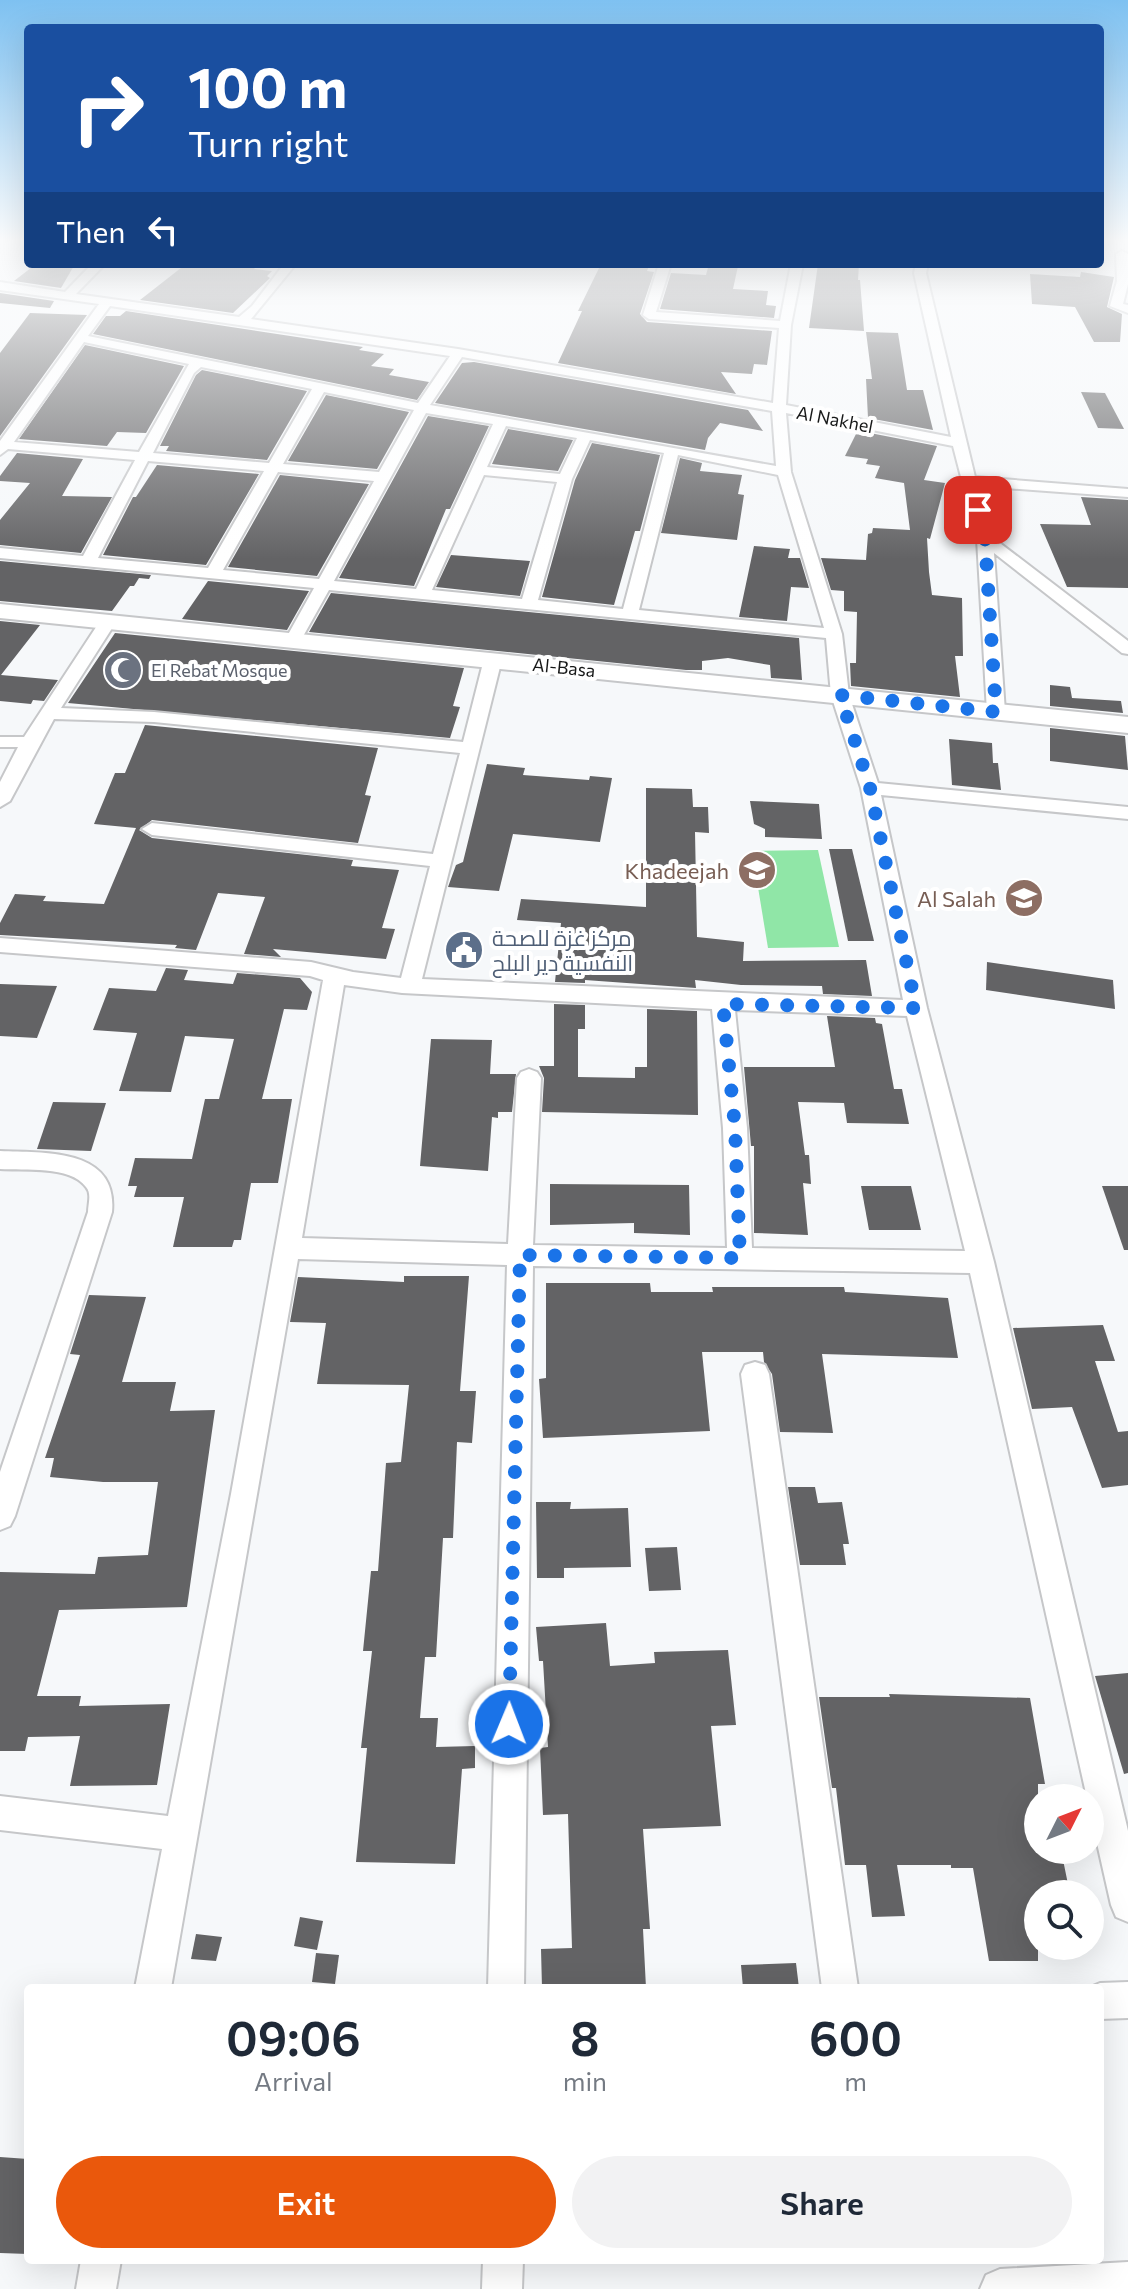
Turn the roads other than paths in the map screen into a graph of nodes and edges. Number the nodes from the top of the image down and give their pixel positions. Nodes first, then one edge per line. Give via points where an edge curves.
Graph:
1 (76, 345) edge
2 (115, 345) edge
3 (405, 345) edge
4 (784, 345) edge
5 (936, 345) edge
6 (458, 353) junction
7 (199, 362) junction
8 (320, 387) junction
9 (422, 408) junction
10 (779, 408) junction
11 (501, 421) junction
12 (586, 435) junction
13 (959, 443) junction
14 (2, 448) edge
15 (672, 450) junction
16 (144, 457) junction
17 (274, 466) junction
18 (479, 470) junction
19 (784, 472) junction
20 (384, 477) junction
21 (565, 479) junction
22 (971, 481) junction
23 (1128, 493) edge
24 (985, 539) junction
25 (0, 553) edge
26 (89, 560) junction
27 (212, 575) junction
28 (322, 585) junction
29 (422, 594) junction
30 (528, 605) junction
31 (0, 611) edge
32 (630, 613) junction
33 (108, 622) junction
34 (834, 634) junction
35 (293, 640) junction
36 (1128, 649) edge
37 (493, 659) junction
38 (840, 695) junction
39 (996, 712) junction
40 (48, 713) junction
41 (1128, 725) edge
42 (0, 742) edge
43 (30, 742) junction
44 (468, 748) junction
45 (870, 788) junction
46 (0, 801) edge
47 (1128, 813) edge
48 (152, 829) dead end
49 (439, 861) junction
50 (0, 945) edge
51 (334, 978) junction
52 (410, 984) junction
53 (723, 1004) junction
54 (916, 1008) junction
55 (529, 1078) dead end
56 (0, 1160) edge
57 (289, 1248) junction
58 (520, 1255) junction
59 (740, 1258) junction
60 (981, 1262) junction
61 (755, 1374) dead end
62 (0, 1516) edge
63 (0, 1813) edge
64 (182, 1835) junction
65 (1128, 1905) edge
66 (154, 1984) edge
67 (506, 1984) edge
68 (839, 1984) edge
69 (1128, 2000) edge
70 (1104, 2001) edge
71 (100, 2264) edge
72 (503, 2264) edge
73 (1128, 2282) edge
74 (96, 2289) edge
75 (502, 2289) edge
76 (1000, 2289) edge

1 - 14 street
2 - 7 street
3 - 6 street, Al Nakhel
4 - 10 street
5 - 13 street
6 - 9 street
6 - 10 street, Al Nakhel
7 - 8 street
7 - 16 street via 189,371
8 - 9 street
8 - 17 street
9 - 11 street
9 - 20 street
10 - 13 street, Al Nakhel
10 - 19 street
11 - 12 street
11 - 18 street
12 - 15 street
12 - 21 street
13 - 22 street
14 - 16 street
15 - 19 street
15 - 32 street
16 - 17 street
16 - 26 street
17 - 20 street
17 - 27 street
18 - 21 street
18 - 29 street
19 - 34 street
20 - 28 street
21 - 30 street
22 - 23 street
22 - 24 street
24 - 36 street
24 - 39 street
25 - 26 street
26 - 27 street
27 - 28 street
28 - 29 street
28 - 35 street
29 - 30 street
30 - 32 street
31 - 33 street, Al-Basa
32 - 34 street
33 - 35 street, Al-Basa
33 - 40 street
34 - 38 street
35 - 37 street, Al-Basa
37 - 38 street, Al-Basa
37 - 44 street
38 - 39 street, Al-Basa
38 - 45 street
39 - 41 street, Al-Basa
40 - 43 street
40 - 44 street via 154,717
42 - 43 street
43 - 46 street
44 - 49 street
45 - 47 street
45 - 54 street
48 - 49 street
49 - 52 street
50 - 51 street via 311,969
51 - 52 street
51 - 57 street
52 - 53 street
53 - 54 street
53 - 59 street
54 - 60 street
55 - 58 street
56 - 62 street via 78,1168 96,1179 103,1194
57 - 58 street
57 - 64 street
58 - 59 street
58 - 67 street
59 - 60 street
60 - 65 street
61 - 68 street
63 - 64 street
64 - 66 street
69 - 70 street
71 - 74 street
72 - 75 street
73 - 76 street

